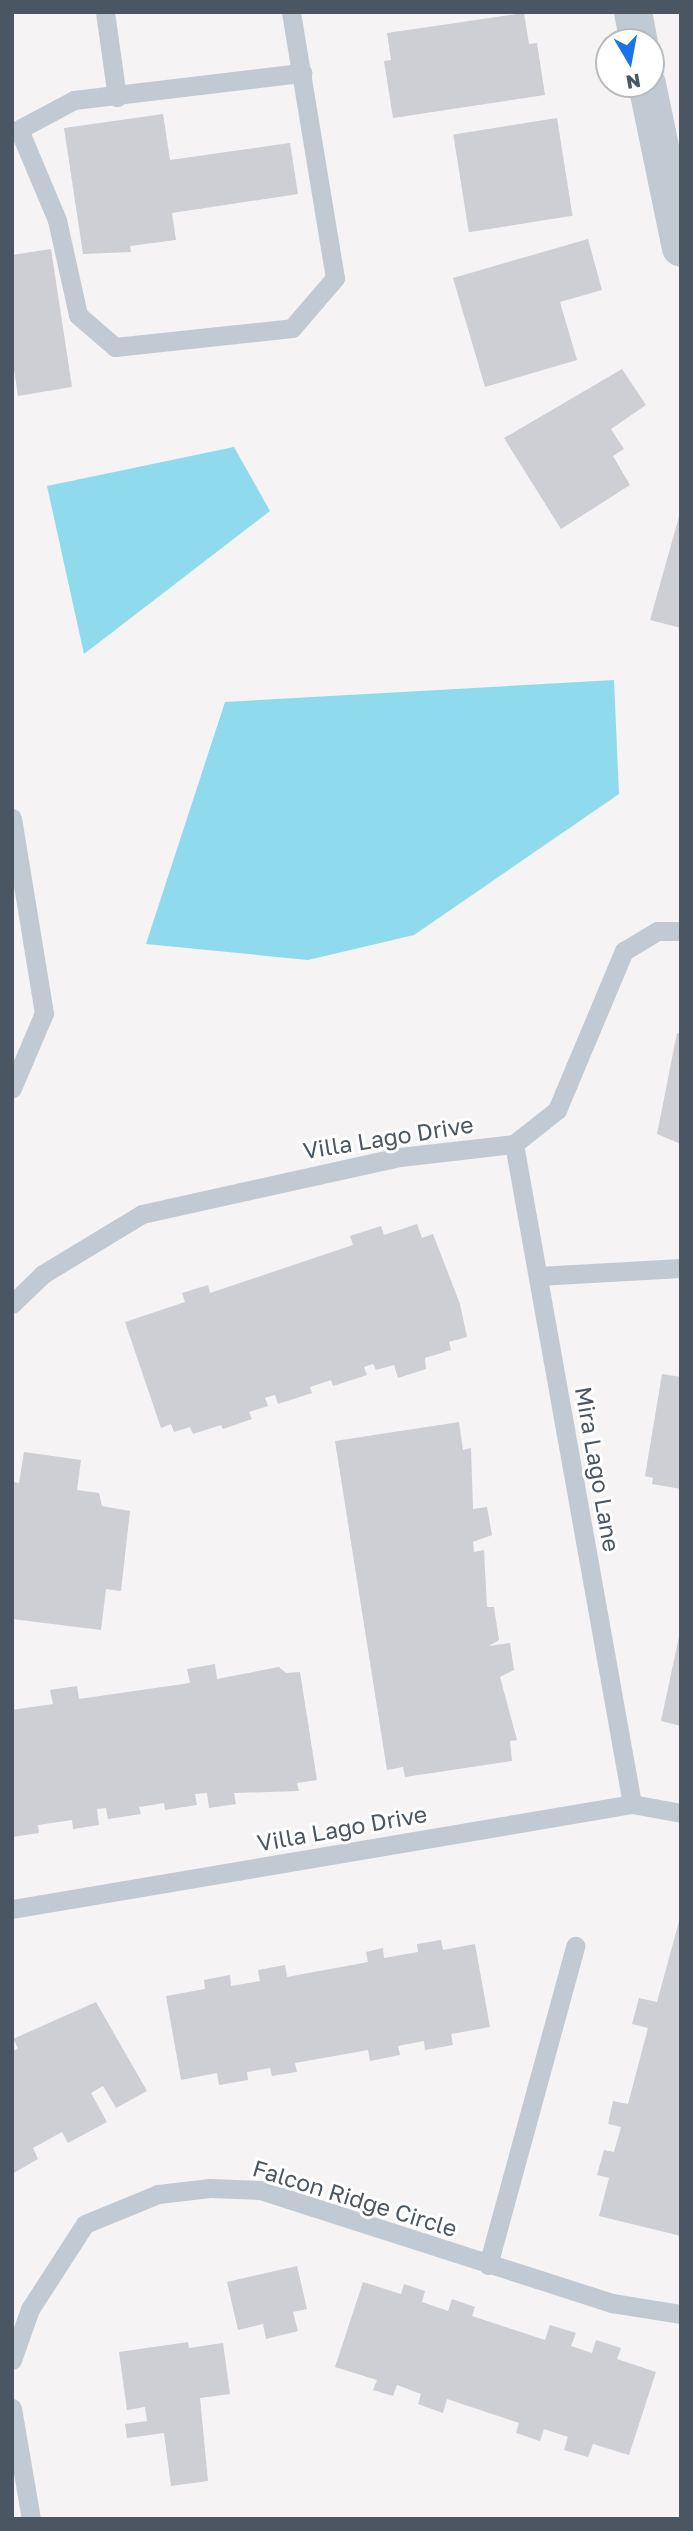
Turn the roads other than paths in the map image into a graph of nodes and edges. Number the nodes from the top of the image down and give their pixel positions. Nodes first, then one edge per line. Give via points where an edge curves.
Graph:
1 (105, 12) edge
2 (291, 12) edge
3 (302, 73) junction
4 (117, 97) junction
5 (650, 98) edge
6 (16, 133) edge
7 (678, 229) edge
8 (12, 818) edge
9 (681, 931) edge
10 (12, 1088) edge
11 (514, 1144) junction
12 (681, 1268) edge
13 (538, 1276) junction
14 (12, 1303) edge
15 (632, 1804) junction
16 (681, 1813) edge
17 (12, 1909) edge
18 (575, 1946) dead end
19 (488, 2265) junction
20 (681, 2314) edge
21 (12, 2360) edge
22 (12, 2408) edge
23 (14, 2447) edge
24 (31, 2519) edge

1 - 4 lane
2 - 3 lane
3 - 4 lane
3 - 6 lane via 335,278 292,328 115,347 78,315 57,220
4 - 6 lane via 74,100
5 - 7 street
8 - 10 lane via 44,1013
9 - 11 lane, Villa Lago Drive via 657,931 624,951 557,1110
11 - 13 lane, Mira Lago Lane
11 - 14 lane, Villa Lago Drive via 292,1177 142,1214 43,1274
12 - 13 lane
13 - 15 lane, Mira Lago Lane
15 - 16 lane, Villa Lago Drive
15 - 17 lane, Villa Lago Drive
18 - 19 lane
19 - 20 lane, Falcon Ridge Circle via 612,2303
19 - 21 lane, Falcon Ridge Circle via 260,2190 158,2194 85,2224 30,2309
22 - 23 lane
23 - 24 lane

